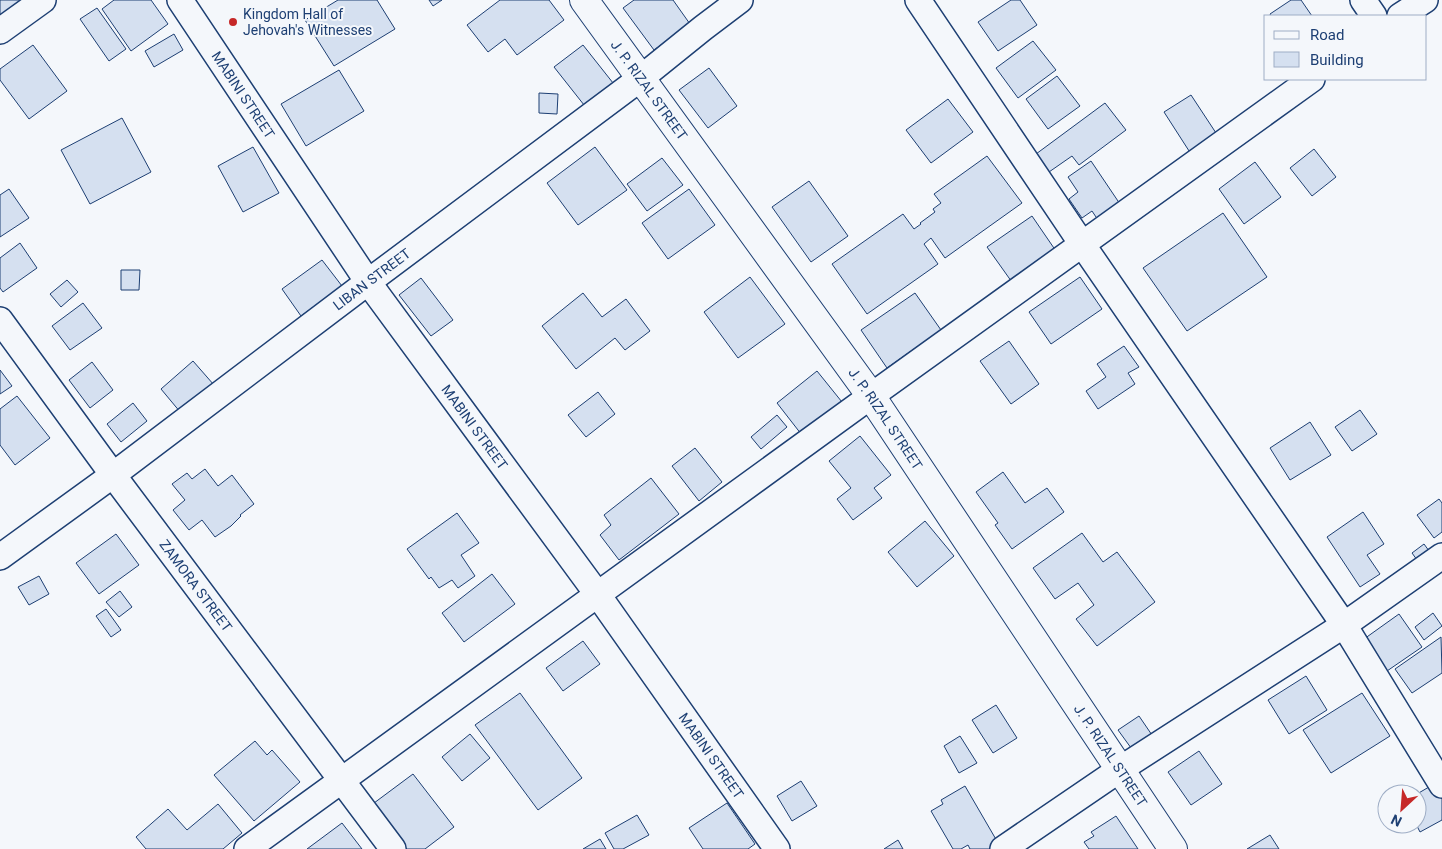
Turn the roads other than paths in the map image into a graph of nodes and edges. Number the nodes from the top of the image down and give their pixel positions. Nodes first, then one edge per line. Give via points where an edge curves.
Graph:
1 (43, 0) edge
2 (180, 0) edge
3 (584, 0) edge
4 (740, 0) edge
5 (918, 0) edge
6 (1363, 0) edge
7 (1425, 0) edge
8 (1373, 15) edge
9 (1402, 15) edge
10 (0, 31) edge
11 (641, 78) junction
12 (1311, 80) edge
13 (1082, 244) junction
14 (368, 282) junction
15 (0, 320) edge
16 (871, 396) junction
17 (113, 475) junction
18 (1442, 556) edge
19 (0, 557) edge
20 (598, 594) junction
21 (1344, 625) junction
22 (1119, 770) junction
23 (343, 780) junction
24 (1442, 785) edge
25 (247, 849) edge
26 (393, 849) edge
27 (777, 849) edge
28 (1003, 849) edge
29 (1173, 849) edge

1 - 10 street
2 - 14 street, MABINI STREET
3 - 11 main road, J. P. RIZAL STREET
4 - 11 street, LIBAN STREET
5 - 13 street
6 - 8 street
7 - 9 street
11 - 14 street, LIBAN STREET
11 - 16 main road, J. P. RIZAL STREET
12 - 13 street
13 - 16 street
13 - 21 street
14 - 17 street, LIBAN STREET
14 - 20 street, MABINI STREET
15 - 17 street, ZAMORA STREET
16 - 20 street
16 - 22 main road, J. P. RIZAL STREET
17 - 19 street, LIBAN STREET
17 - 23 street, ZAMORA STREET
18 - 21 street
20 - 23 street
20 - 27 street, MABINI STREET
21 - 22 street
21 - 24 street
22 - 28 street
22 - 29 main road, J. P. RIZAL STREET
23 - 25 street
23 - 26 street, ZAMORA STREET

